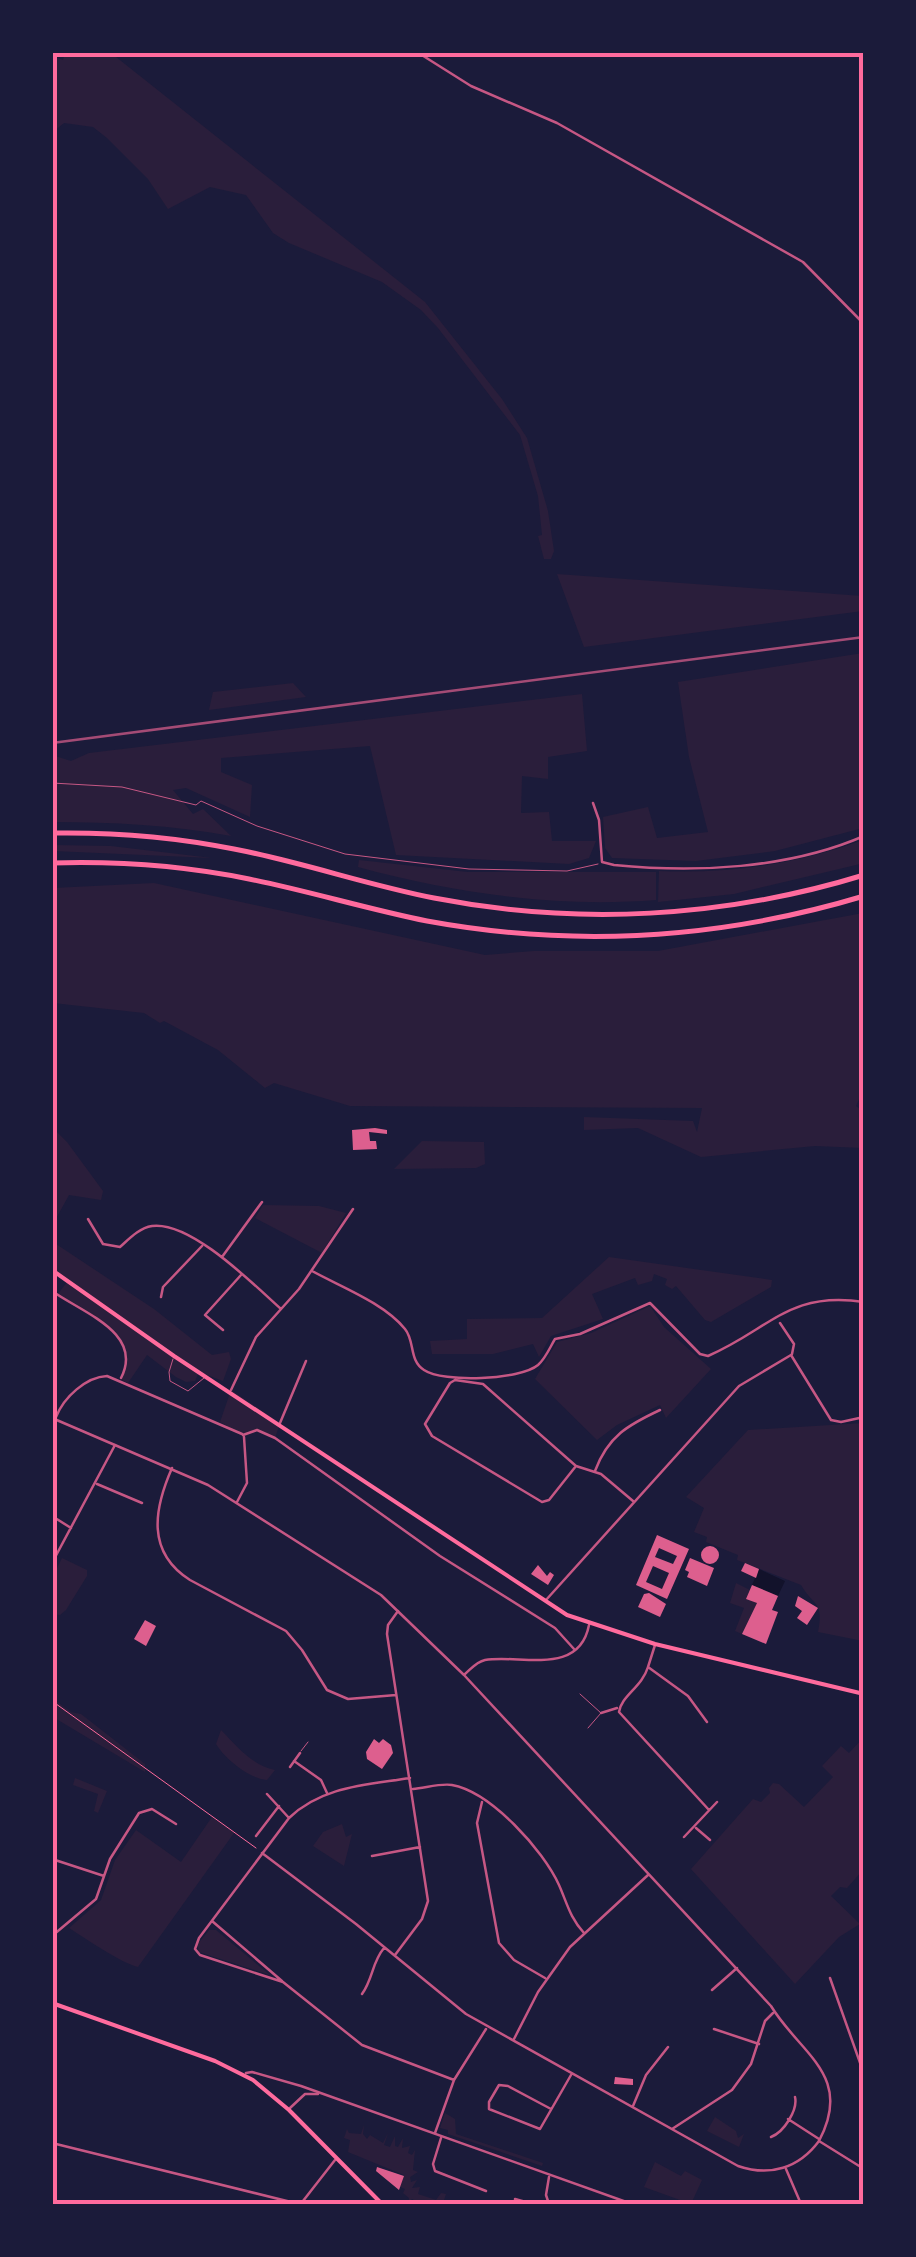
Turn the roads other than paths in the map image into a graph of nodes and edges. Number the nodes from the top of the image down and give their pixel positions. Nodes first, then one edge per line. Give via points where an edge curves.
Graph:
1 (417, 52) edge
2 (864, 324) edge
3 (52, 783) edge
4 (592, 803) dead end
5 (52, 834) edge
6 (864, 836) edge
7 (602, 862) junction
8 (52, 863) edge
9 (864, 875) edge
10 (864, 896) edge
11 (262, 1202) dead end
12 (354, 1209) dead end
13 (88, 1219) dead end
14 (203, 1245) junction
15 (221, 1258) junction
16 (312, 1271) junction
17 (53, 1272) edge
18 (242, 1274) junction
19 (52, 1291) edge
20 (161, 1297) dead end
21 (864, 1302) edge
22 (280, 1309) junction
23 (780, 1322) dead end
24 (223, 1330) dead end
25 (791, 1355) junction
26 (174, 1356) junction
27 (306, 1361) dead end
28 (206, 1375) junction
29 (120, 1379) junction
30 (231, 1390) junction
31 (660, 1410) dead end
32 (864, 1417) edge
33 (54, 1419) edge
34 (280, 1423) junction
35 (243, 1435) junction
36 (116, 1444) junction
37 (576, 1466) junction
38 (172, 1468) junction
39 (595, 1472) junction
40 (96, 1483) junction
41 (142, 1502) dead end
42 (237, 1502) junction
43 (634, 1502) junction
44 (52, 1516) edge
45 (72, 1528) junction
46 (52, 1564) edge
47 (545, 1601) junction
48 (398, 1611) junction
49 (590, 1624) junction
50 (656, 1644) junction
51 (574, 1649) junction
52 (648, 1668) junction
53 (464, 1675) junction
54 (580, 1694) dead end
55 (864, 1694) edge
56 (396, 1695) junction
57 (618, 1708) junction
58 (600, 1713) junction
59 (707, 1722) dead end
60 (588, 1728) dead end
61 (308, 1742) dead end
62 (300, 1753) joint
63 (294, 1762) junction
64 (290, 1768) joint
65 (286, 1774) dead end
66 (410, 1778) junction
67 (412, 1789) junction
68 (327, 1793) junction
69 (266, 1794) dead end
70 (482, 1799) junction
71 (717, 1802) dead end
72 (280, 1806) junction
73 (709, 1810) junction
74 (289, 1818) junction
75 (176, 1824) dead end
76 (695, 1826) junction
77 (256, 1836) dead end
78 (684, 1837) dead end
79 (710, 1840) dead end
80 (421, 1846) junction
81 (262, 1854) junction
82 (372, 1856) dead end
83 (52, 1859) edge
84 (648, 1875) junction
85 (105, 1876) junction
86 (212, 1921) junction
87 (584, 1933) junction
88 (52, 1936) edge
89 (384, 1948) junction
90 (394, 1956) junction
91 (736, 1968) junction
92 (830, 1978) dead end
93 (546, 1979) junction
94 (283, 1982) junction
95 (712, 1990) dead end
96 (362, 1994) dead end
97 (52, 2002) edge
98 (774, 2012) junction
99 (488, 2026) junction
100 (714, 2030) dead end
101 (514, 2041) junction
102 (759, 2044) junction
103 (668, 2048) dead end
104 (572, 2073) junction
105 (864, 2074) edge
106 (244, 2075) junction
107 (279, 2080) junction
108 (454, 2080) junction
109 (301, 2086) junction
110 (273, 2088) junction
111 (318, 2094) junction
112 (303, 2096) junction
113 (795, 2097) dead end
114 (632, 2107) junction
115 (552, 2109) junction
116 (288, 2110) junction
117 (788, 2119) junction
118 (672, 2129) junction
119 (434, 2134) junction
120 (441, 2137) junction
121 (771, 2137) dead end
122 (819, 2140) junction
123 (52, 2143) edge
124 (336, 2158) junction
125 (786, 2168) junction
126 (864, 2169) edge
127 (550, 2174) junction
128 (486, 2190) dead end
129 (515, 2199) dead end
130 (382, 2204) edge
131 (533, 2204) edge
132 (549, 2204) edge
133 (632, 2204) edge
134 (801, 2204) edge

1 - 2 street via 471,86 558,123 803,262
3 - 7 lane via 201,801 345,854 502,870 568,871
4 - 7 street
5 - 9 highway via 192,842 431,898 583,915 726,906
6 - 7 street via 736,865
8 - 10 highway via 204,871 430,921 572,937 701,931
11 - 15 street
12 - 16 street
13 - 14 street via 103,1244 120,1248 153,1226
14 - 15 street
14 - 20 street
15 - 18 street
16 - 21 street via 395,1318 424,1371 472,1378 530,1370 555,1339 650,1303 708,1356 792,1307
16 - 22 street
17 - 26 main road
18 - 22 street
18 - 24 street via 205,1315
19 - 29 street via 124,1342 128,1358
22 - 30 street via 256,1337
23 - 25 street via 794,1344
25 - 32 street via 831,1420
25 - 43 street via 740,1386
26 - 28 main road
26 - 28 lane via 170,1381 178,1386 188,1390
27 - 34 street
28 - 30 main road
29 - 33 street via 93,1378 65,1400
29 - 35 street
30 - 34 main road
31 - 39 street via 611,1438
33 - 36 street
34 - 47 main road
35 - 42 street via 247,1483
35 - 51 street via 257,1430 275,1438 450,1563 555,1628
36 - 38 street
36 - 40 street
37 - 37 street via 483,1384 450,1383 425,1424 432,1436 542,1502
37 - 39 street
38 - 42 street
38 - 56 street via 157,1517 160,1542 177,1570 286,1631 332,1693 354,1699
39 - 43 street
40 - 41 street
40 - 45 street
42 - 48 street
43 - 47 street
44 - 45 street
45 - 46 street
47 - 49 main road
48 - 53 street
48 - 56 street via 387,1628
49 - 50 main road
49 - 51 street
50 - 52 street
50 - 55 main road
51 - 53 street via 550,1661 485,1660
52 - 57 street
52 - 59 street via 688,1696
53 - 84 street
54 - 58 lane
56 - 66 street
57 - 58 street
57 - 73 street
58 - 60 lane
61 - 62 lane
62 - 63 street
63 - 64 street
63 - 68 street via 321,1780
64 - 65 lane
66 - 67 street
66 - 68 street
67 - 70 street via 451,1784
67 - 80 street
68 - 74 street
69 - 72 street
70 - 87 street via 510,1818 558,1882
70 - 93 street via 477,1823 499,1943
71 - 73 street
72 - 74 street
72 - 77 street
73 - 76 street
74 - 81 street
75 - 85 street via 152,1809 139,1813
76 - 78 street
76 - 79 street
80 - 82 street
80 - 90 street via 428,1901
81 - 86 street
81 - 89 street
83 - 85 street
84 - 87 street
84 - 91 street
85 - 88 street via 96,1899
86 - 94 street
86 - 94 street via 196,1942 200,1955
87 - 93 street
89 - 90 street
89 - 96 street
90 - 99 street
91 - 95 street
91 - 98 street
92 - 105 street
93 - 101 street
94 - 108 street via 362,2044
97 - 106 main road
98 - 102 street
98 - 122 street via 826,2079 831,2108
99 - 101 street
99 - 108 street
100 - 102 street
101 - 104 street
102 - 118 street via 729,2093
103 - 114 street
104 - 114 street
104 - 115 street
106 - 107 street
106 - 110 main road
107 - 109 street
107 - 110 street
108 - 119 street
109 - 111 street
109 - 112 street
110 - 116 main road
111 - 112 street
111 - 119 street
112 - 116 street
113 - 117 street
114 - 118 street
115 - 115 street via 540,2129 498,2114 488,2102 499,2085
116 - 124 main road
117 - 121 street
117 - 122 street
118 - 125 street via 742,2168
119 - 120 street
120 - 127 street
120 - 128 street via 436,2171
122 - 125 street
122 - 126 street
123 - 124 street via 294,2203 303,2201
124 - 130 main road
125 - 134 street
127 - 132 street
127 - 133 street
129 - 131 street

